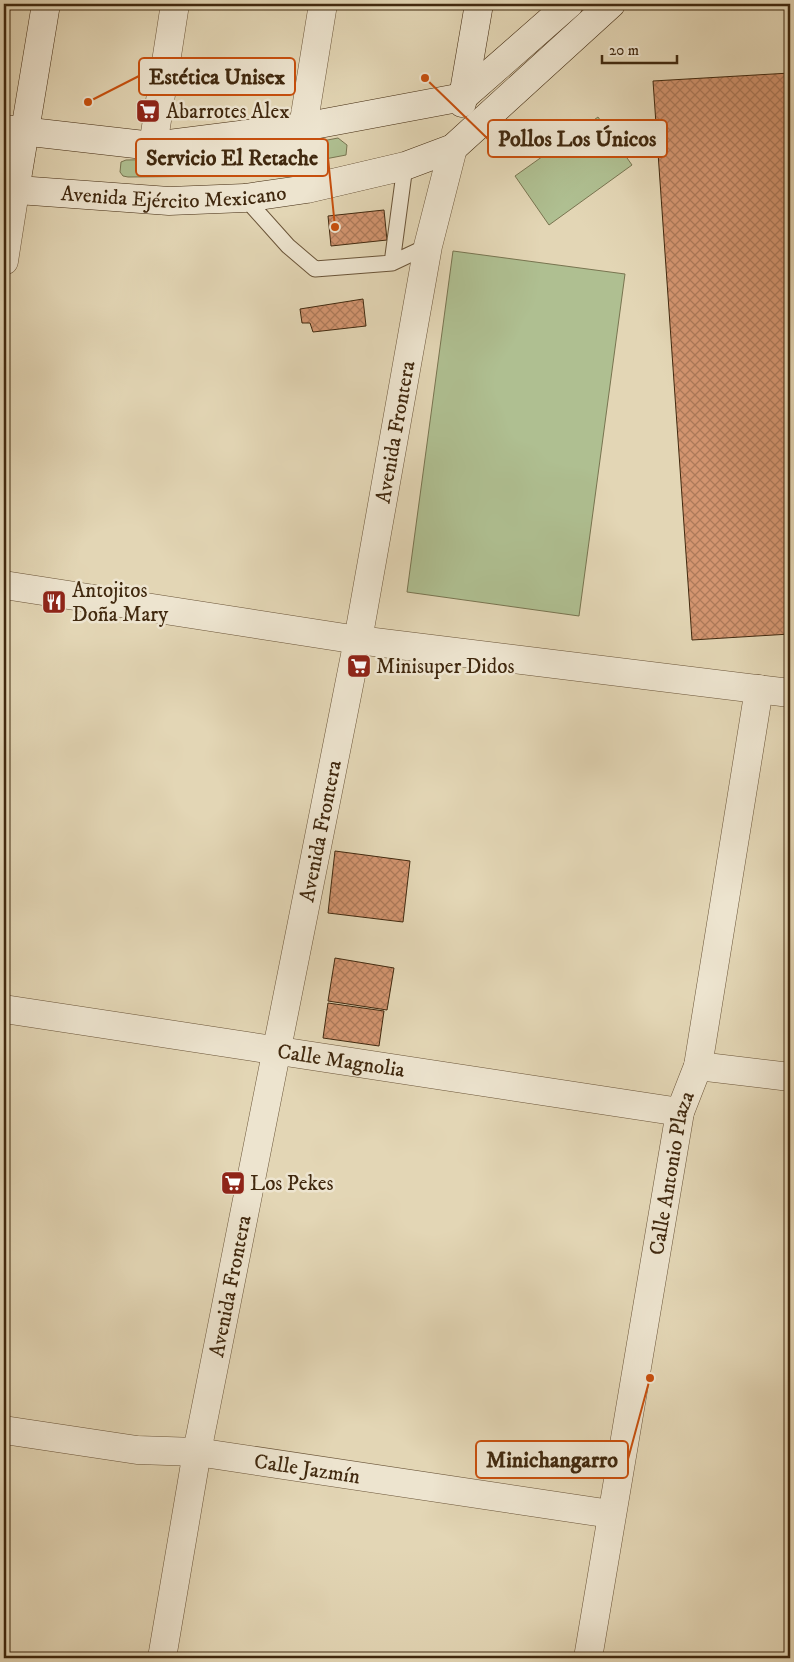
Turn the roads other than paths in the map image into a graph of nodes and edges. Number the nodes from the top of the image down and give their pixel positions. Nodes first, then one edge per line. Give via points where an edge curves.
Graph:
1 (46, 4) edge
2 (175, 4) edge
3 (323, 4) edge
4 (479, 4) edge
5 (569, 4) edge
6 (611, 4) edge
7 (463, 97) junction
8 (303, 127) junction
9 (13, 130) edge
10 (153, 146) junction
11 (453, 148) junction
12 (405, 166) junction
13 (9, 190) edge
14 (245, 198) junction
15 (428, 246) junction
16 (4, 261) edge
17 (392, 263) junction
18 (4, 585) edge
19 (358, 640) junction
20 (759, 688) junction
21 (790, 693) edge
22 (4, 1009) edge
23 (276, 1051) junction
24 (698, 1066) junction
25 (790, 1078) edge
26 (680, 1112) junction
27 (4, 1430) edge
28 (197, 1452) junction
29 (611, 1514) junction
30 (162, 1658) edge
31 (588, 1658) edge

1 - 9 street
2 - 10 street
3 - 8 street
4 - 7 street, Avenida Frontera
5 - 7 street
6 - 11 street, Avenida Ejército Mexicano
7 - 8 street
7 - 11 street, Avenida Frontera
8 - 10 street
9 - 10 street
9 - 13 street
11 - 12 street, Avenida Ejército Mexicano
11 - 15 street, Avenida Frontera
12 - 14 street, Avenida Ejército Mexicano via 307,189
12 - 17 lane
13 - 14 street, Avenida Ejército Mexicano via 169,201
13 - 16 street
14 - 17 lane via 288,246 315,270
15 - 17 lane
15 - 19 street, Avenida Frontera
18 - 19 street
19 - 20 street
19 - 23 street, Avenida Frontera
20 - 21 street
20 - 24 street, Calle Antonio Plaza
22 - 23 street, Calle Magnolia
23 - 26 street, Calle Magnolia
23 - 28 street, Avenida Frontera
24 - 25 street
24 - 26 street, Calle Antonio Plaza
26 - 29 street, Calle Antonio Plaza
27 - 28 street, Calle Jazmín via 137,1450
28 - 29 street, Calle Jazmín
28 - 30 street, Avenida Frontera
29 - 31 street, Calle Antonio Plaza

